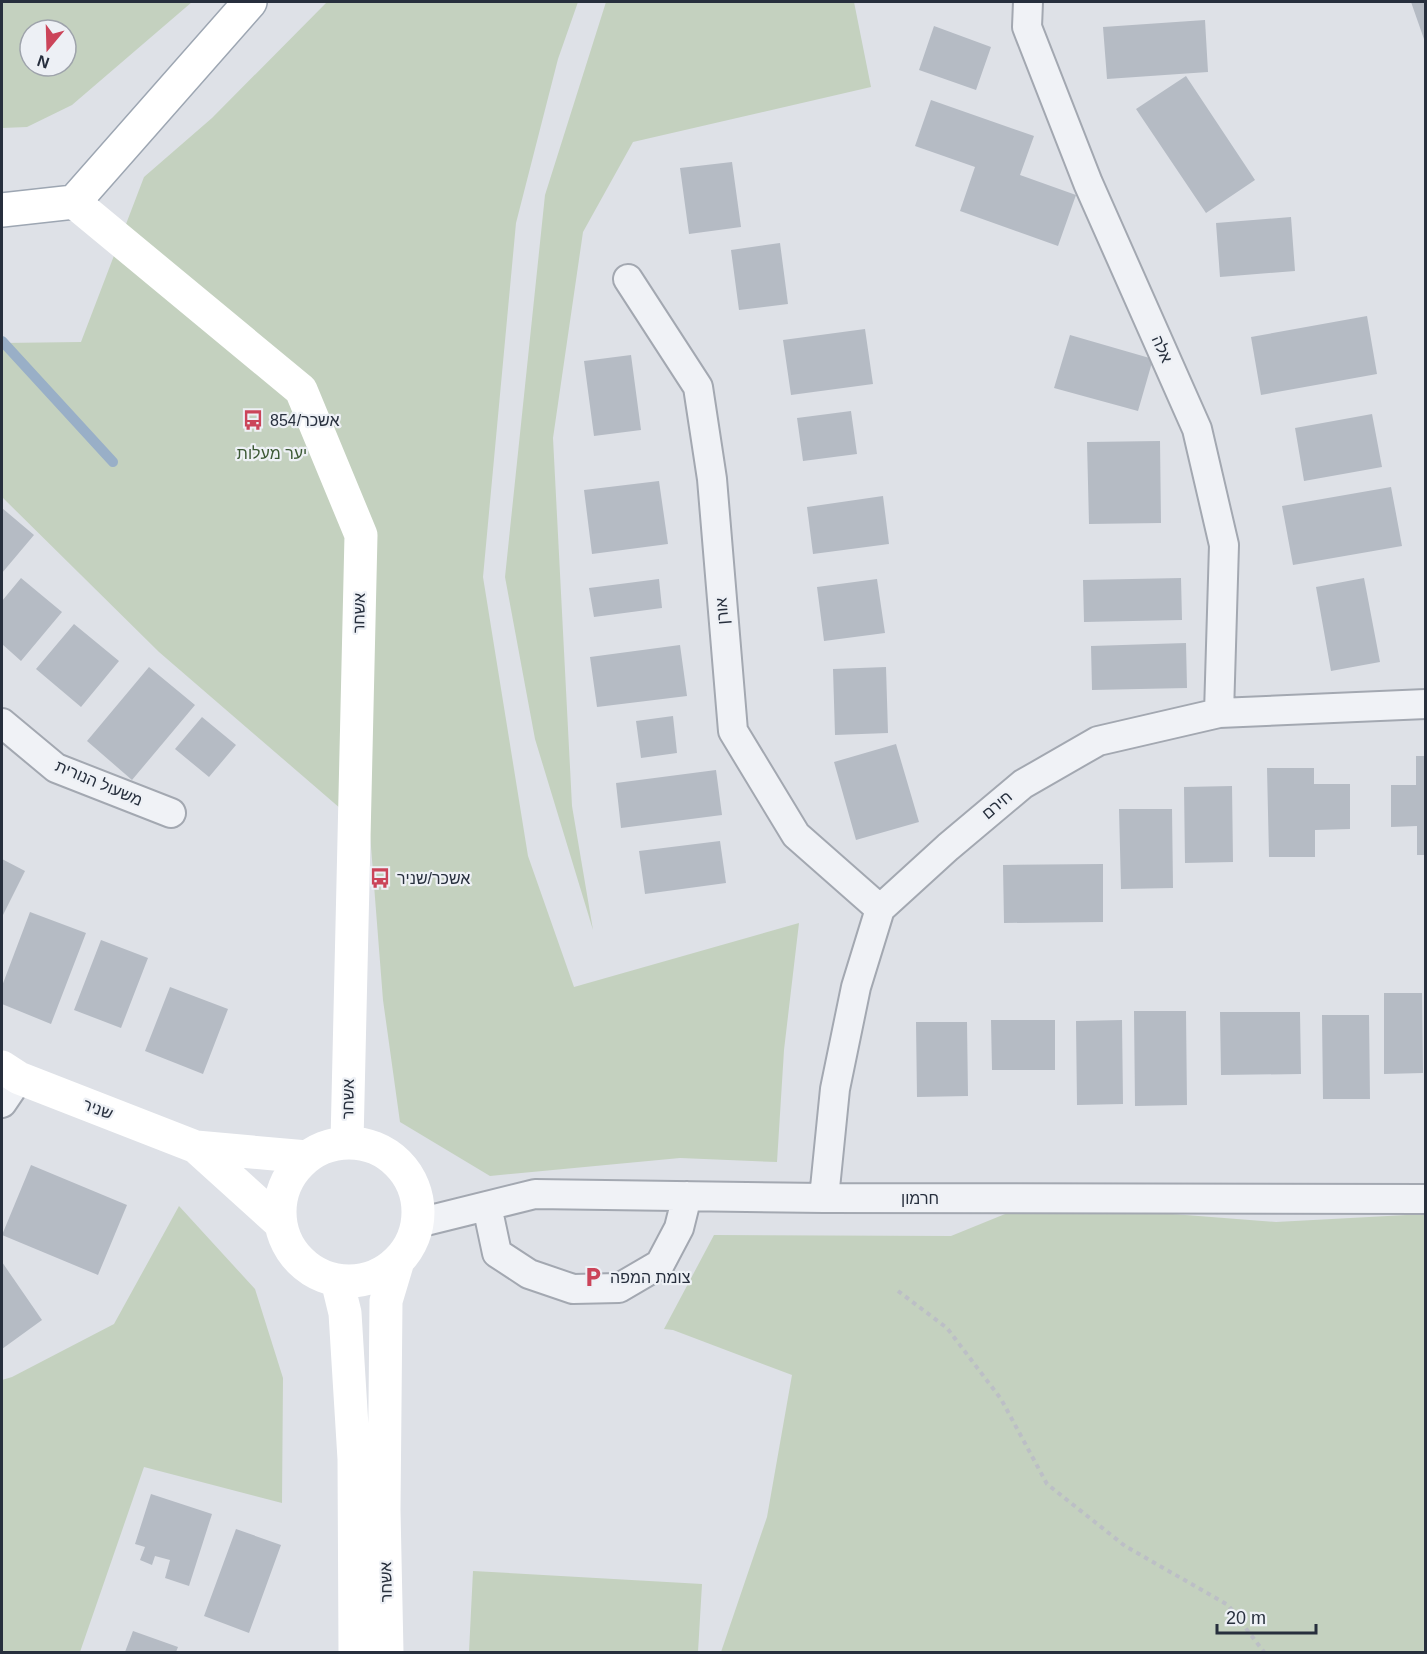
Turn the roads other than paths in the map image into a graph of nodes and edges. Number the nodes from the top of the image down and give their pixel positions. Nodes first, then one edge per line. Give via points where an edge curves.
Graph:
1 (250, 2) edge
2 (1028, 2) edge
3 (74, 202) junction
4 (2, 210) edge
5 (628, 279) dead end
6 (1425, 704) edge
7 (1219, 713) junction
8 (2, 723) edge
9 (171, 813) dead end
10 (880, 909) junction
11 (7, 1083) edge
12 (347, 1142) junction
13 (196, 1147) junction
14 (307, 1157) junction
15 (687, 1196) junction
16 (824, 1198) junction
17 (1425, 1198) edge
18 (487, 1206) junction
19 (280, 1223) junction
20 (418, 1223) junction
21 (398, 1261) junction
22 (337, 1280) junction
23 (355, 1653) edge
24 (387, 1653) edge

1 - 3 main road
2 - 7 street, אלה via 1027,27 1088,183 1197,429 1224,545
3 - 4 main road
3 - 12 main road, אשחר via 302,390 361,535
5 - 10 street, אורן via 698,387 712,479 733,731 796,836
6 - 7 street, חירם
7 - 10 street, חירם via 1098,741 1023,784
8 - 9 street, משעול הנורית via 56,768
10 - 16 street via 856,987 835,1089
11 - 13 main road, שניר
12 - 14 main road via 324,1147
12 - 20 main road via 368,1144 402,1166 413,1183
13 - 14 main road, שניר
13 - 19 main road, שניר
14 - 19 main road via 288,1177 280,1199
15 - 16 street, חרמון
15 - 18 street, חרמון via 535,1194
15 - 18 street via 679,1228 660,1264 619,1288 573,1289 529,1275 497,1253
16 - 17 street, חרמון
18 - 20 street, חרמון
19 - 22 main road via 299,1261 317,1274
20 - 21 main road via 411,1244
21 - 22 main road via 380,1274 359,1281
21 - 24 main road, אשחר via 386,1301
22 - 23 main road, אשחר via 345,1313 354,1458

